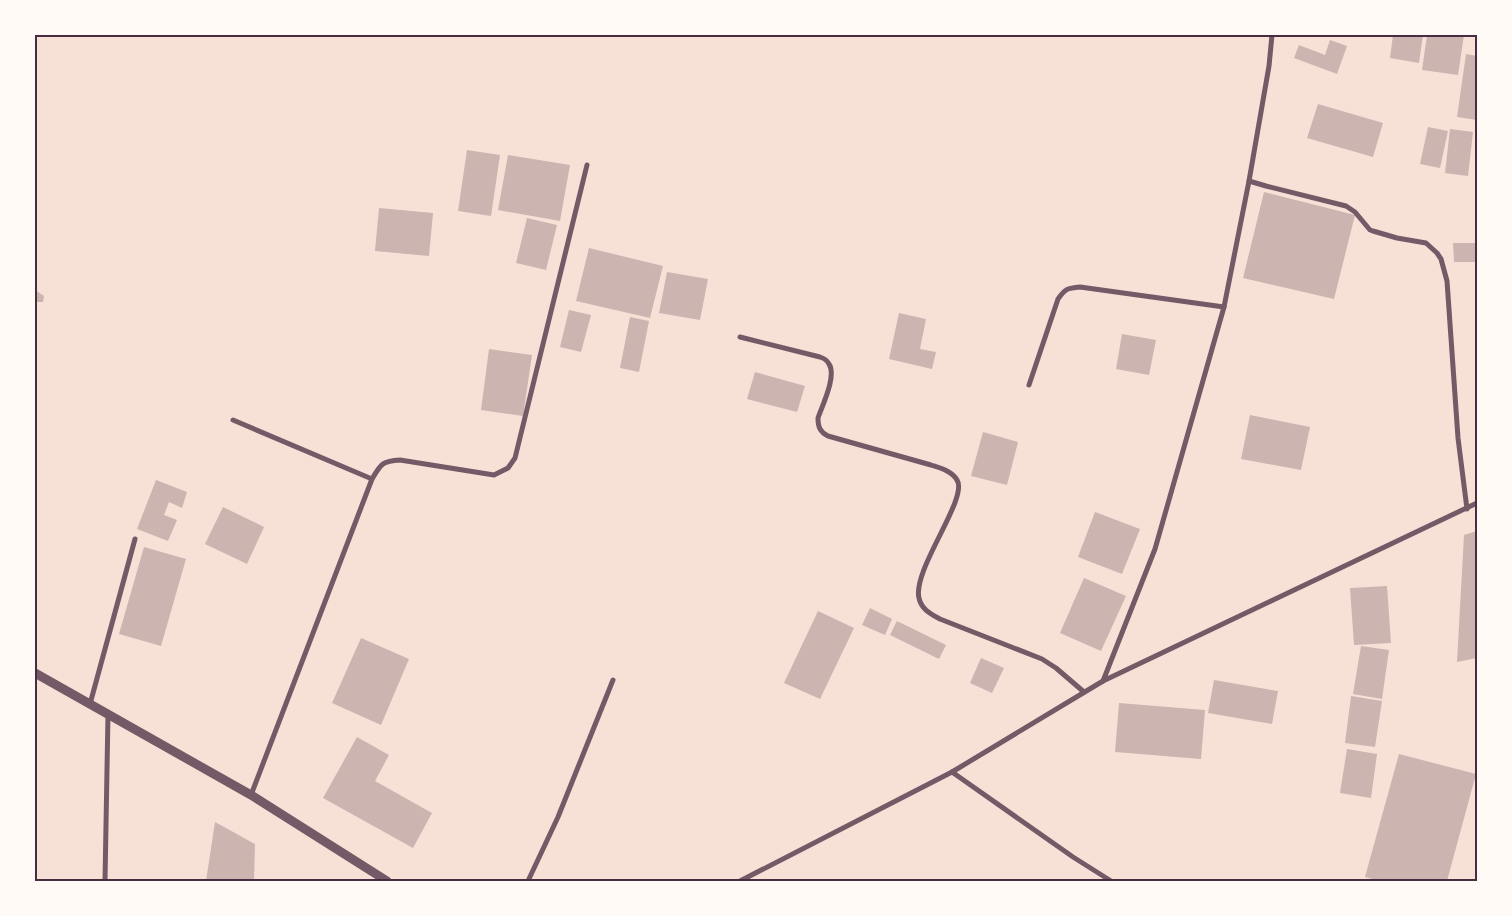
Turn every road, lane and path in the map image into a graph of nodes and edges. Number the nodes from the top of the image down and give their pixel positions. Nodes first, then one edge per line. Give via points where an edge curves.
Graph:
1 (1272, 35) edge
2 (587, 165) dead end
3 (1249, 181) junction
4 (1224, 307) junction
5 (740, 337) dead end
6 (1029, 384) dead end
7 (233, 420) dead end
8 (372, 479) junction
9 (1477, 503) edge
10 (1467, 509) junction
11 (135, 539) dead end
12 (35, 674) edge
13 (613, 680) dead end
14 (1103, 681) junction
15 (1084, 692) junction
16 (90, 704) junction
17 (108, 714) junction
18 (952, 772) junction
19 (251, 795) junction
20 (105, 881) edge
21 (387, 881) edge
22 (528, 881) edge
23 (740, 881) edge
24 (1111, 881) edge

1 - 3 street
2 - 8 street via 515,458 508,468 494,475 400,460 385,461
3 - 4 street
3 - 10 street via 1346,206 1370,230 1426,243 1441,259 1447,281 1458,438
4 - 6 street via 1068,288 1058,300
4 - 14 street via 1155,549
5 - 15 street via 827,361 832,378 818,418 822,434 931,465 946,470 957,479 955,502 920,582 918,597 922,605 940,619 1042,659
7 - 8 street
8 - 19 street
9 - 10 street
10 - 14 street
11 - 16 street
12 - 16 street
13 - 22 street via 558,817
14 - 15 street
15 - 18 street
16 - 17 street
17 - 19 street
17 - 20 street
18 - 23 street
18 - 24 street
19 - 21 street

